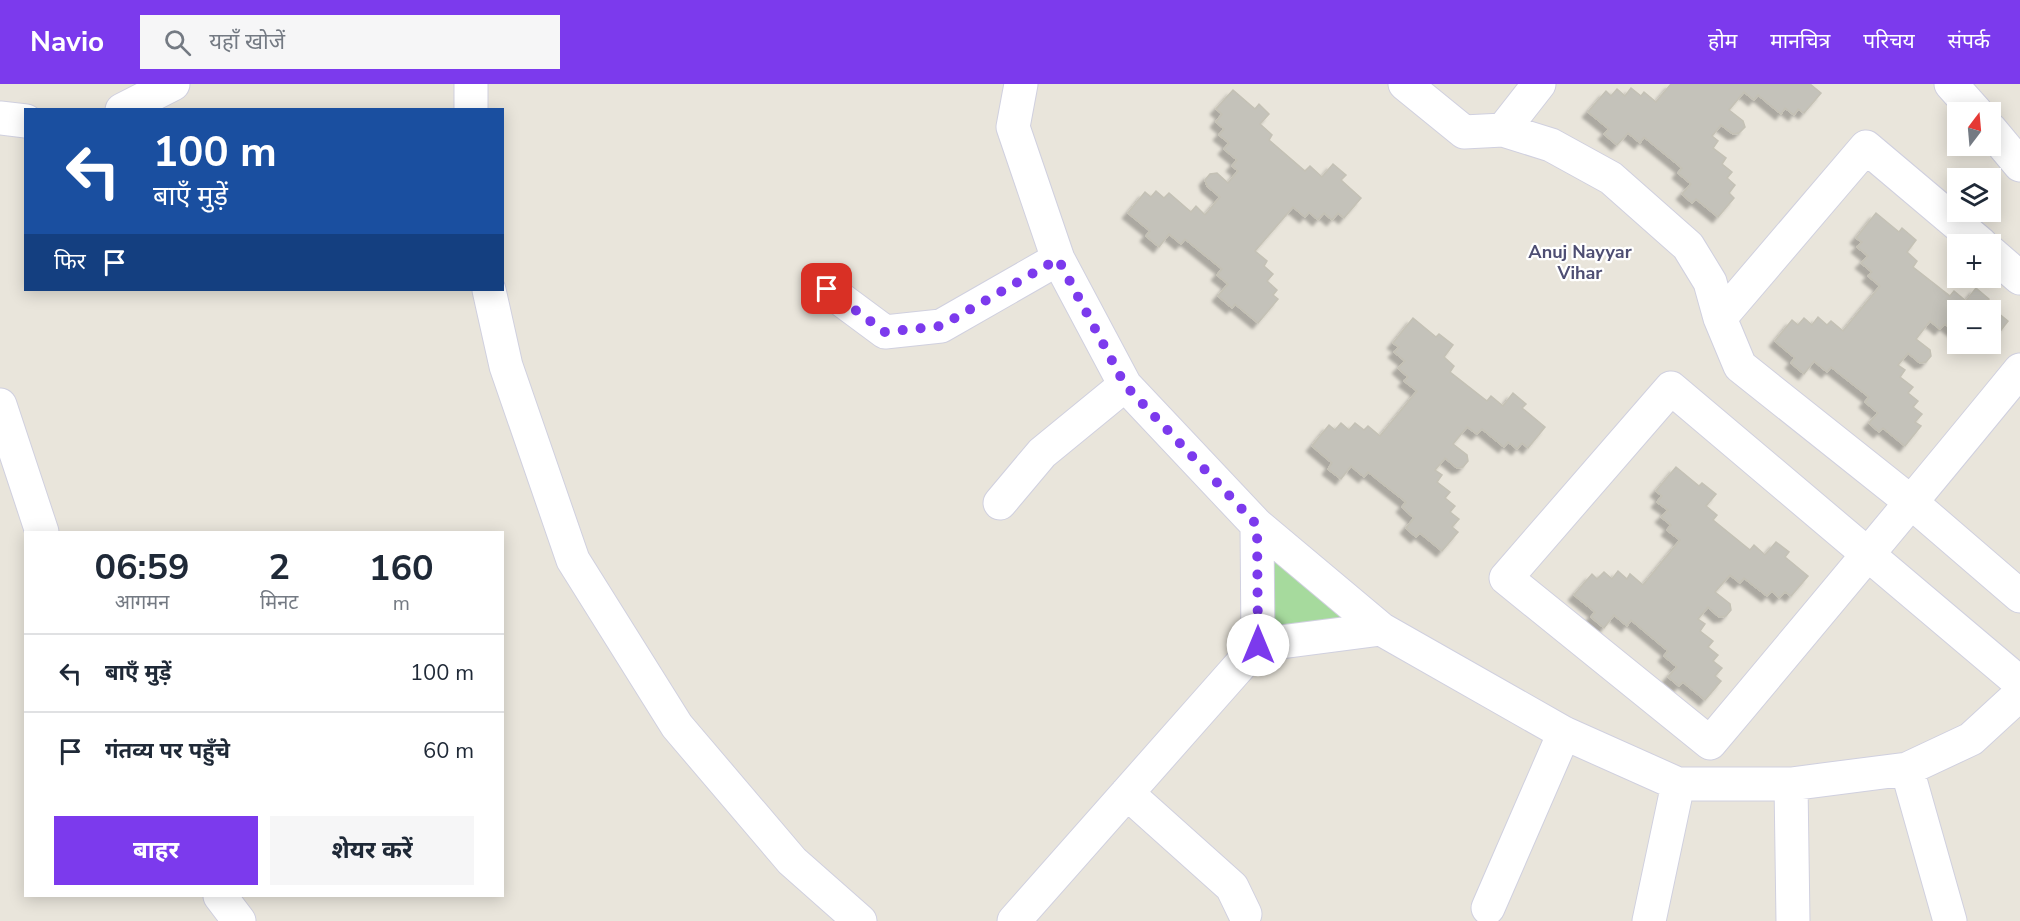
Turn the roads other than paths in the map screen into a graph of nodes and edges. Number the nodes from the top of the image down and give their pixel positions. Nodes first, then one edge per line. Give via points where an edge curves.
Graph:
1 (173, 84) edge
2 (471, 84) edge
3 (1021, 84) edge
4 (1405, 84) edge
5 (1539, 84) edge
6 (1952, 84) edge
7 (1967, 102) edge
8 (126, 108) edge
9 (471, 108) edge
10 (0, 118) edge
11 (24, 121) edge
12 (1503, 130) junction
13 (2001, 142) edge
14 (2020, 165) edge
15 (1969, 234) edge
16 (1058, 259) junction
17 (2001, 262) edge
18 (2020, 278) edge
19 (827, 289) dead end
20 (489, 291) edge
21 (1720, 318) junction
22 (2020, 370) edge
23 (1125, 385) junction
24 (0, 405) edge
25 (1000, 503) dead end
26 (1912, 503) junction
27 (1257, 525) junction
28 (42, 531) edge
29 (1868, 555) junction
30 (2020, 596) edge
31 (1381, 629) junction
32 (1258, 645) junction
33 (2020, 683) edge
34 (2020, 694) edge
35 (1564, 733) junction
36 (1907, 769) junction
37 (1791, 783) junction
38 (1678, 784) junction
39 (1126, 793) junction
40 (221, 897) edge
41 (1488, 908) dead end
42 (1245, 914) dead end
43 (239, 921) edge
44 (860, 921) edge
45 (1014, 921) edge
46 (1649, 921) edge
47 (1793, 921) edge
48 (1950, 921) edge

1 - 8 street
2 - 9 street
3 - 16 street via 1013,127
4 - 12 street via 1464,132
5 - 12 street
6 - 7 street
10 - 11 street
12 - 21 street via 1551,145 1611,178 1688,246 1710,282
13 - 14 street
15 - 21 street via 1866,147
16 - 19 street via 941,326 885,332
16 - 23 street
17 - 18 street
20 - 44 street via 506,366 573,560 677,726 792,861
21 - 26 street via 1740,366
22 - 26 street
23 - 25 street via 1042,453
23 - 27 street
24 - 28 street
26 - 29 street
26 - 30 street
27 - 31 street
27 - 32 street
29 - 29 street via 1671,388 1506,578 1710,743
29 - 33 street
31 - 32 street
31 - 35 street
32 - 39 street
34 - 36 street via 1971,739
35 - 38 street
35 - 41 street
36 - 37 street
36 - 48 street
37 - 38 street
37 - 47 street
38 - 46 street
39 - 42 street via 1232,887
39 - 45 street
40 - 43 street

